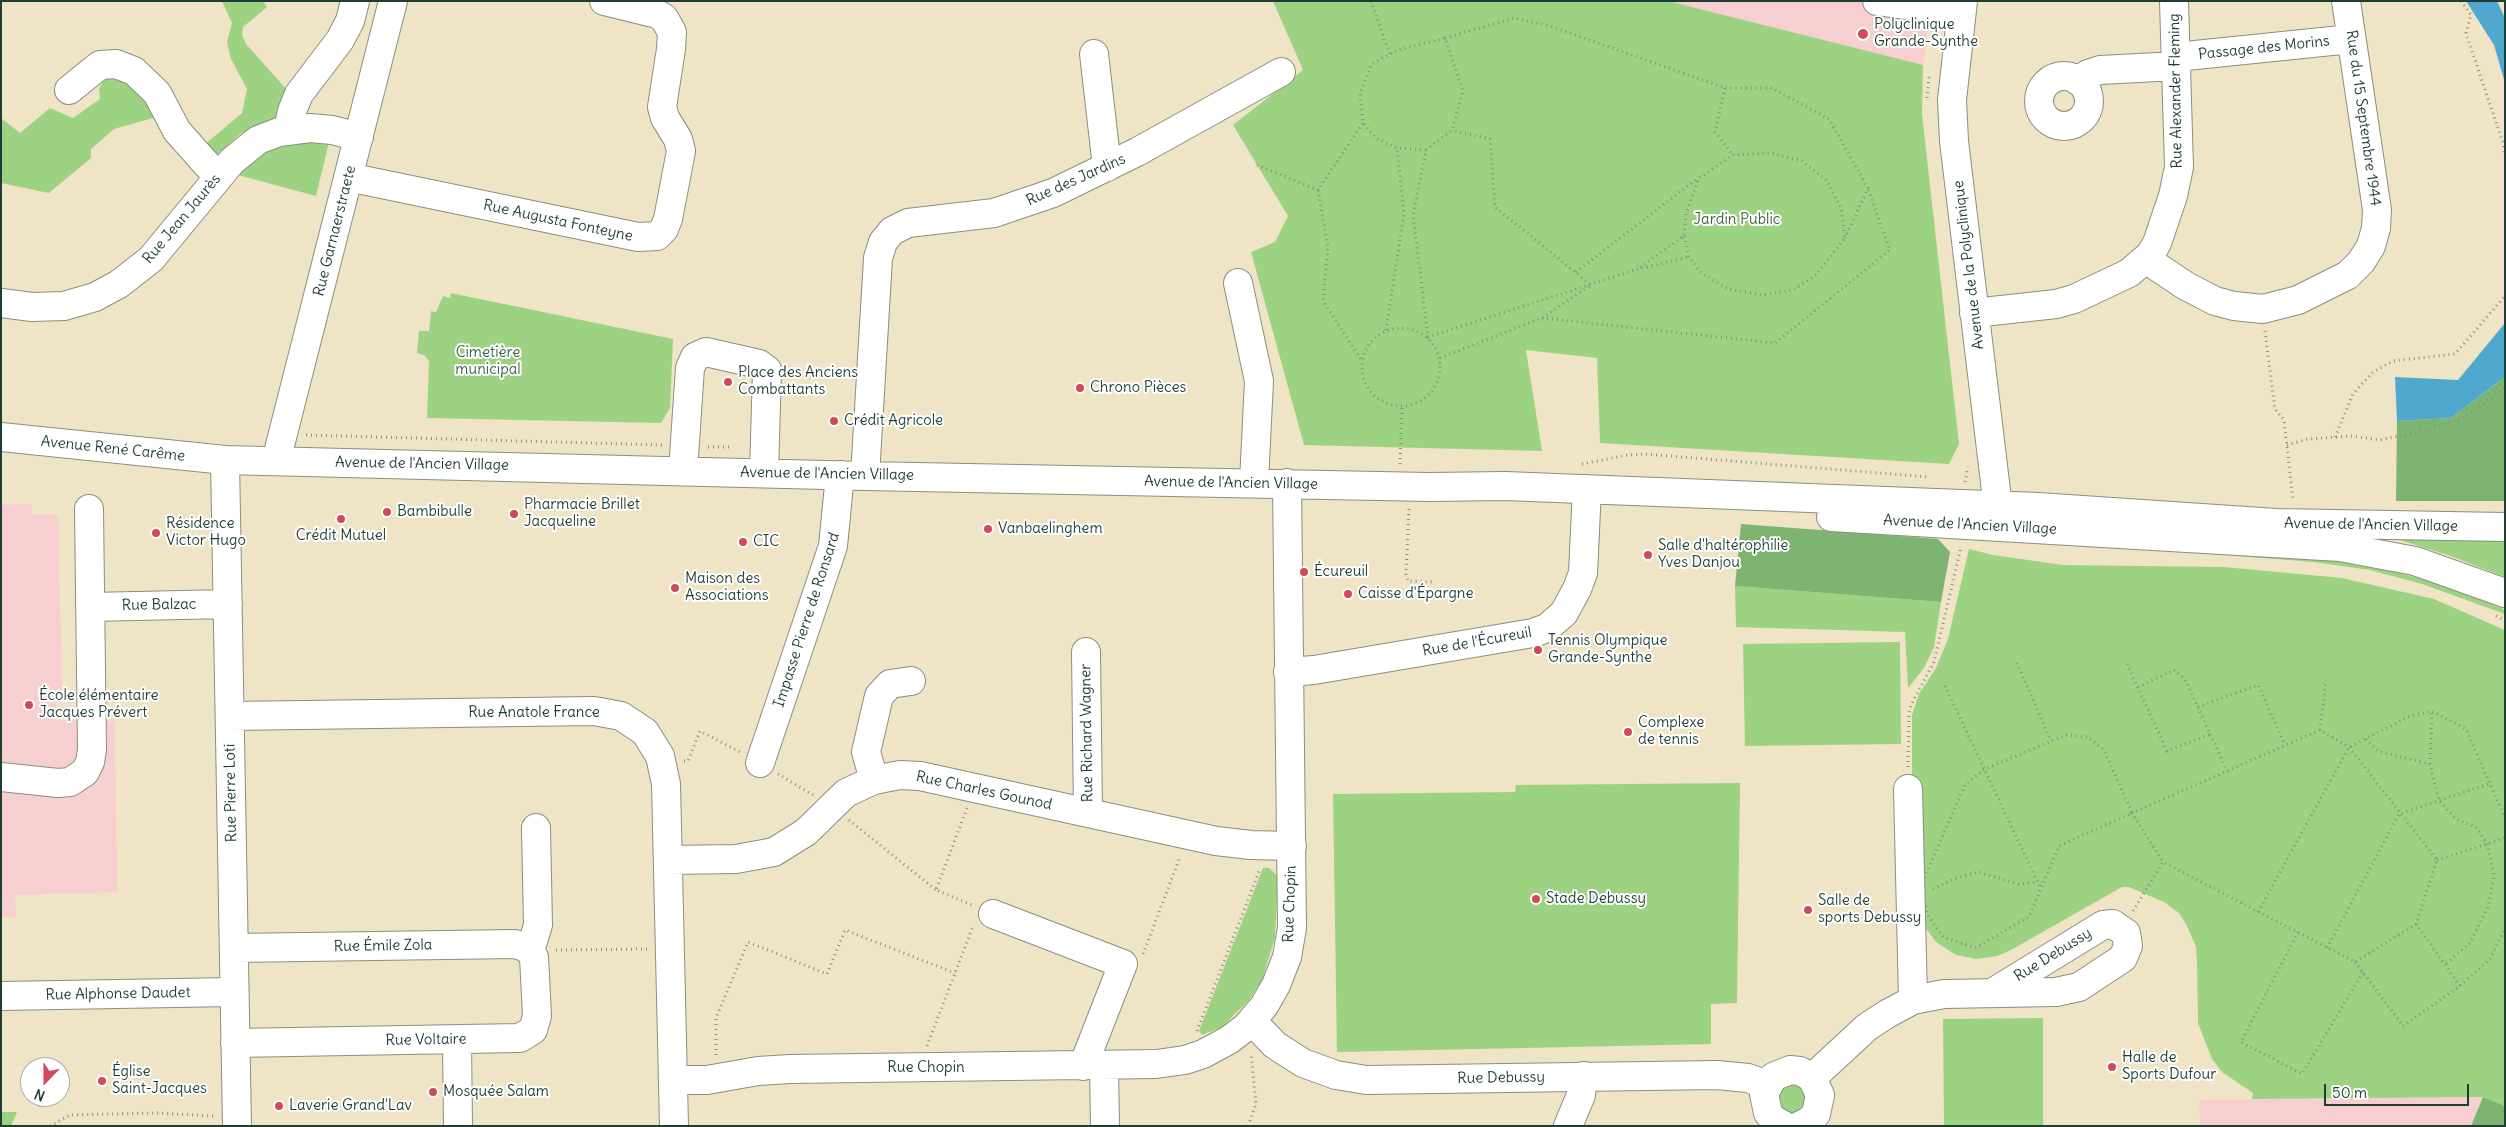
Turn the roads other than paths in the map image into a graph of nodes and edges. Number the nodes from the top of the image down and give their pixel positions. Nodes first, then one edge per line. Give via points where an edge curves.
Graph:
1 (355, 1) edge
2 (393, 1) edge
3 (604, 1) edge
4 (1877, 1) edge
5 (2174, 1) edge
6 (2346, 1) edge
7 (1962, 7) edge
8 (2351, 39) junction
9 (1094, 54) dead end
10 (2176, 61) junction
11 (1281, 72) dead end
12 (2078, 81) dead end
13 (69, 90) dead end
14 (288, 130) junction
15 (359, 137) junction
16 (1107, 167) junction
17 (218, 177) junction
18 (348, 177) junction
19 (2147, 260) junction
20 (1238, 283) dead end
21 (1, 304) edge
22 (1974, 313) junction
23 (1, 437) edge
24 (684, 458) junction
25 (225, 460) junction
26 (276, 461) junction
27 (765, 461) junction
28 (852, 475) junction
29 (1254, 482) junction
30 (1287, 483) junction
31 (1582, 486) junction
32 (89, 509) dead end
33 (1999, 517) junction
34 (2505, 527) edge
35 (2497, 603) edge
36 (228, 604) junction
37 (90, 607) junction
38 (1086, 652) dead end
39 (1288, 672) junction
40 (911, 681) dead end
41 (230, 716) junction
42 (760, 763) road end
43 (1, 777) edge
44 (874, 780) junction
45 (1908, 789) road end
46 (1088, 813) junction
47 (536, 828) dead end
48 (1292, 846) junction
49 (668, 860) junction
50 (987, 911) road end
51 (234, 948) junction
52 (530, 951) junction
53 (234, 992) junction
54 (1992, 993) junction
55 (1, 996) edge
56 (1913, 1000) junction
57 (1256, 1025) junction
58 (457, 1040) junction
59 (236, 1043) junction
60 (1093, 1066) junction
61 (790, 1069) junction
62 (673, 1070) junction
63 (1583, 1076) junction
64 (1812, 1078) junction
65 (1767, 1085) junction
66 (237, 1122) edge
67 (458, 1126) edge
68 (674, 1126) edge
69 (1105, 1126) edge
70 (1568, 1126) edge
71 (1797, 1126) edge

1 - 14 street via 350,21 340,40 298,94
2 - 15 street, Rue Garnaerstraete
3 - 18 street, Rue Augusta Fonteyne via 657,14 664,18 672,32 662,106 681,151 668,220 657,236 638,238
4 - 7 street
5 - 10 street, Rue Alexander Fleming
6 - 8 street, Rue du 15 Septembre 1944
7 - 22 street, Avenue de la Polyclinique via 1953,125
8 - 10 street, Passage des Morins
8 - 19 street, Rue du 15 Septembre 1944 via 2377,220 2371,246 2362,262 2348,275 2298,300 2263,309 2214,300
9 - 16 street
10 - 12 street, Passage des Morins via 2100,70
10 - 19 street, Rue Alexander Fleming via 2177,178 2157,243
11 - 16 street, Rue des Jardins
13 - 17 street via 100,65 116,64 134,71 157,93 177,132
14 - 15 street, Rue Jean Jaurès via 321,129
14 - 17 street, Rue Jean Jaurès via 253,143 239,153
15 - 18 street, Rue Garnaerstraete
16 - 28 street, Rue des Jardins via 1020,205 971,217 908,223 887,236 877,267
17 - 21 street, Rue Jean Jaurès via 151,258 109,291 64,306
18 - 26 street, Rue Garnaerstraete
19 - 22 street, Rue Alexander Fleming via 2129,273 2074,299
20 - 29 street via 1259,381
22 - 33 street, Avenue de la Polyclinique
23 - 25 street, Avenue René Carême
24 - 26 street, Avenue de l'Ancien Village
24 - 27 street, Avenue de l'Ancien Village
24 - 27 street via 690,368 695,357 706,352 760,364 767,370
25 - 26 street, Avenue de l'Ancien Village
25 - 36 street, Rue Pierre Loti
27 - 28 street, Avenue de l'Ancien Village
28 - 29 street, Avenue de l'Ancien Village
28 - 42 street, Impasse Pierre de Ronsard via 833,546
29 - 30 street, Avenue de l'Ancien Village
30 - 31 street, Avenue de l'Ancien Village via 1404,470 1429,487
30 - 39 street, Rue Chopin
31 - 33 street, Avenue de l'Ancien Village
31 - 39 street, Rue de l'Écureuil via 1584,565 1581,580 1564,613 1547,628 1323,669
32 - 37 street
33 - 34 street, Avenue de l'Ancien Village
33 - 35 street, Avenue de l'Ancien Village via 2145,534 2357,549 2429,565
36 - 37 street, Rue Balzac
36 - 41 street, Rue Pierre Loti
37 - 43 street via 92,756 85,772 76,780 58,783
38 - 46 street, Rue Richard Wagner
39 - 48 street, Rue Chopin
40 - 44 street via 890,684 879,696 866,752
41 - 49 street, Rue Anatole France via 594,711 621,716 638,726 660,756 666,784
41 - 51 street, Rue Pierre Loti
44 - 46 street, Rue Charles Gounod via 891,775 910,775
44 - 49 street, Rue Charles Gounod via 846,793 806,832 774,852 736,859
45 - 56 street
46 - 48 street, Rue Charles Gounod via 1227,842
47 - 52 street via 538,925
48 - 57 street, Rue Chopin via 1289,948 1276,985
49 - 62 street, Rue Anatole France
50 - 60 street via 1123,964
51 - 52 street, Rue Émile Zola via 515,944
51 - 53 street, Rue Pierre Loti
52 - 58 street, Rue Voltaire via 536,967 537,1016 533,1030 520,1038
53 - 55 street, Rue Alphonse Daudet
53 - 59 street, Rue Pierre Loti
54 - 54 street, Rue Debussy via 2056,992 2079,987 2122,958 2128,946 2127,937 2122,929 2108,924 2097,928
54 - 56 street, Rue Debussy via 1944,994
56 - 64 street, Rue Debussy via 1872,1023
57 - 60 street, Rue Chopin via 1194,1057 1161,1064
57 - 63 street, Rue Debussy via 1283,1051 1303,1063 1351,1078
58 - 59 street, Rue Voltaire
58 - 67 street
59 - 66 street, Rue Pierre Loti
60 - 61 street, Rue Chopin
60 - 69 street
61 - 62 street, Rue Chopin via 716,1062
61 - 62 street, Rue Chopin via 707,1080
62 - 68 street, Rue Anatole France
63 - 65 street, Rue Debussy via 1728,1075
63 - 70 street via 1581,1095
64 - 65 street via 1790,1070 1777,1074
64 - 71 street via 1819,1090 1820,1105 1813,1117
65 - 71 street via 1764,1099 1774,1120

